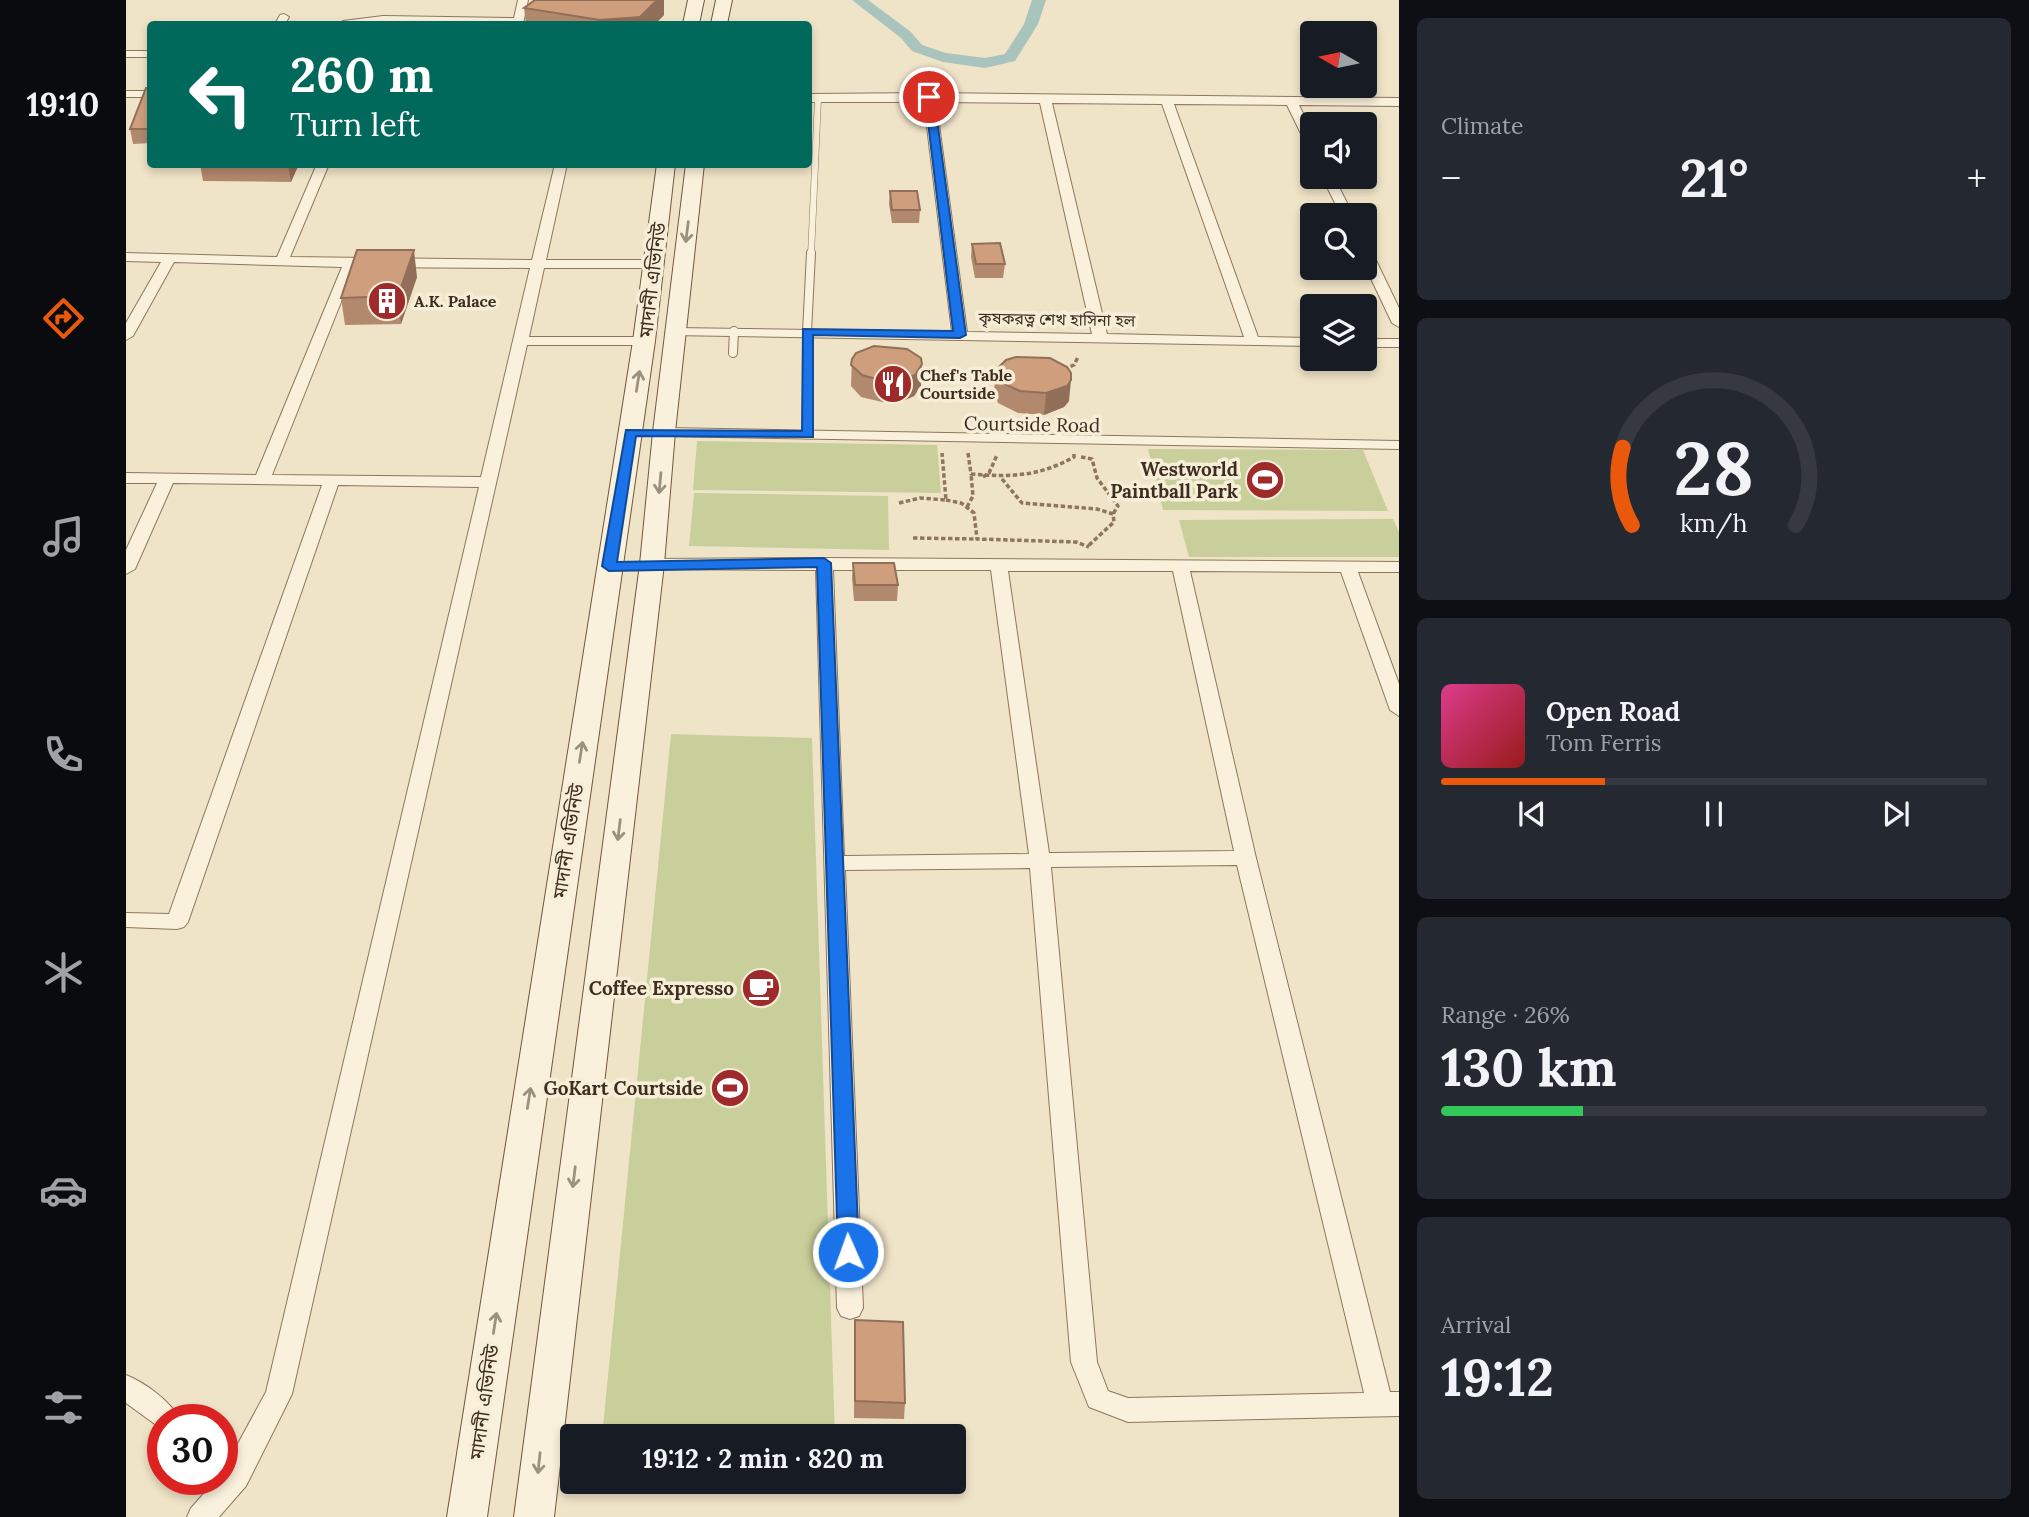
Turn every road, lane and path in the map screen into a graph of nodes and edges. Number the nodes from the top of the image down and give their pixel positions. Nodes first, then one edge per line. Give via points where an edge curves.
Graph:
1 (523, 0) edge
2 (696, 0) edge
3 (724, 0) edge
4 (367, 21) edge
5 (474, 21) edge
6 (519, 21) edge
7 (692, 21) edge
8 (720, 21) edge
9 (147, 52) edge
10 (126, 54) edge
11 (147, 94) edge
12 (127, 96) edge
13 (929, 97) junction
14 (813, 98) edge
15 (1045, 98) junction
16 (1166, 99) junction
17 (1291, 100) junction
18 (1399, 102) edge
19 (1300, 119) edge
20 (812, 137) edge
21 (321, 168) edge
22 (560, 168) edge
23 (666, 168) edge
24 (695, 168) edge
25 (811, 168) edge
26 (126, 257) edge
27 (169, 259) junction
28 (282, 260) junction
29 (350, 263) junction
30 (654, 264) junction
31 (540, 265) junction
32 (1377, 277) edge
33 (1399, 323) edge
34 (734, 331) junction
35 (675, 332) junction
36 (807, 332) junction
37 (960, 335) junction
38 (126, 336) edge
39 (1100, 337) junction
40 (520, 341) junction
41 (644, 341) junction
42 (1252, 341) junction
43 (1300, 342) edge
44 (1377, 343) edge
45 (1399, 343) edge
46 (733, 353) dead end
47 (1078, 356) dead end
48 (1057, 370) edge
49 (630, 432) junction
50 (664, 432) junction
51 (808, 435) junction
52 (941, 438) junction
53 (966, 438) junction
54 (1399, 445) edge
55 (1070, 452) dead end
56 (999, 454) dead end
57 (1075, 455) junction
58 (971, 474) junction
59 (983, 477) junction
60 (126, 478) edge
61 (1001, 478) junction
62 (167, 479) junction
63 (261, 480) junction
64 (332, 480) junction
65 (489, 482) junction
66 (946, 500) junction
67 (899, 503) dead end
68 (967, 507) junction
69 (1113, 514) junction
70 (913, 538) dead end
71 (977, 540) junction
72 (1088, 546) junction
73 (824, 563) junction
74 (652, 564) junction
75 (999, 565) junction
76 (1101, 565) junction
77 (609, 566) junction
78 (1180, 566) junction
79 (1348, 567) junction
80 (1399, 568) edge
81 (126, 569) edge
82 (1399, 710) edge
83 (1247, 858) junction
84 (1040, 860) junction
85 (835, 863) junction
86 (126, 920) edge
87 (850, 1308) dead end
88 (126, 1387) edge
89 (147, 1404) edge
90 (1390, 1405) edge
91 (238, 1458) edge
92 (215, 1495) edge
93 (201, 1517) edge
94 (467, 1517) edge
95 (534, 1517) edge

1 - 6 street
2 - 7 main road
3 - 8 main road
4 - 5 street
9 - 10 street
11 - 12 street
13 - 14 street
13 - 15 street
13 - 37 street
14 - 20 lane
15 - 16 street
15 - 39 street
16 - 17 street
16 - 42 street
17 - 18 street
17 - 19 street
21 - 28 street
22 - 31 street
23 - 30 main road, মাদানী এভিনিউ
24 -> 35 main road, মাদানী এভিনিউ
25 - 36 lane
26 - 27 street
27 - 28 street
27 - 38 street
28 - 29 street
29 - 31 street
29 - 63 street
30 - 31 street
30 - 41 main road, মাদানী এভিনিউ
31 - 40 street
32 - 33 street
34 - 35 street, কৃষকরত্ন শেখ হাসিনা হল
34 - 36 street, কৃষকরত্ন শেখ হাসিনা হল
34 - 46 lane
35 - 50 main road, মাদানী এভিনিউ
36 - 37 street, কৃষকরত্ন শেখ হাসিনা হল
36 - 51 lane
37 - 39 street, কৃষকরত্ন শেখ হাসিনা হল
39 - 42 street, কৃষকরত্ন শেখ হাসিনা হল
40 - 41 street
40 - 65 street
49 -> 41 main road, মাদানী এভিনিউ
42 - 43 street, কৃষকরত্ন শেখ হাসিনা হল
44 - 45 street
47 - 48 path via 1070,368
49 - 50 main road
49 - 77 main road, মাদানী এভিনিউ
50 - 51 lane, Courtside Road
50 -> 74 main road, মাদানী এভিনিউ
51 - 52 lane, Courtside Road
52 - 53 lane, Courtside Road
52 - 66 path
53 - 54 lane, Courtside Road
53 - 58 path
55 - 57 path
56 - 59 path
57 - 61 path via 1053,469
57 - 69 path via 1093,459 1097,478 1118,506
58 - 59 path
58 - 68 path via 973,496
59 - 61 path
60 - 62 street
61 - 69 path via 1022,503
62 - 63 street
62 - 81 street
63 - 64 street
64 - 65 street
64 - 86 street via 177,922
65 - 91 street via 279,1394
66 - 67 path via 920,498
66 - 68 path
68 - 71 path via 974,513
69 - 72 path via 1109,529
70 - 71 path
71 - 72 path
72 - 76 path
73 - 74 street
73 - 75 street
73 - 85 street
74 - 77 main road
74 -> 95 main road, মাদানী এভিনিউ
75 - 76 street
75 - 84 street
76 - 78 street
94 -> 77 main road, মাদানী এভিনিউ
78 - 79 street
78 - 83 street
79 - 80 street
79 - 82 street
83 - 84 street
83 - 90 street
84 - 85 street
84 - 90 street via 1084,1362 1098,1399 1128,1410
85 - 87 street
88 - 89 street
92 - 93 street

